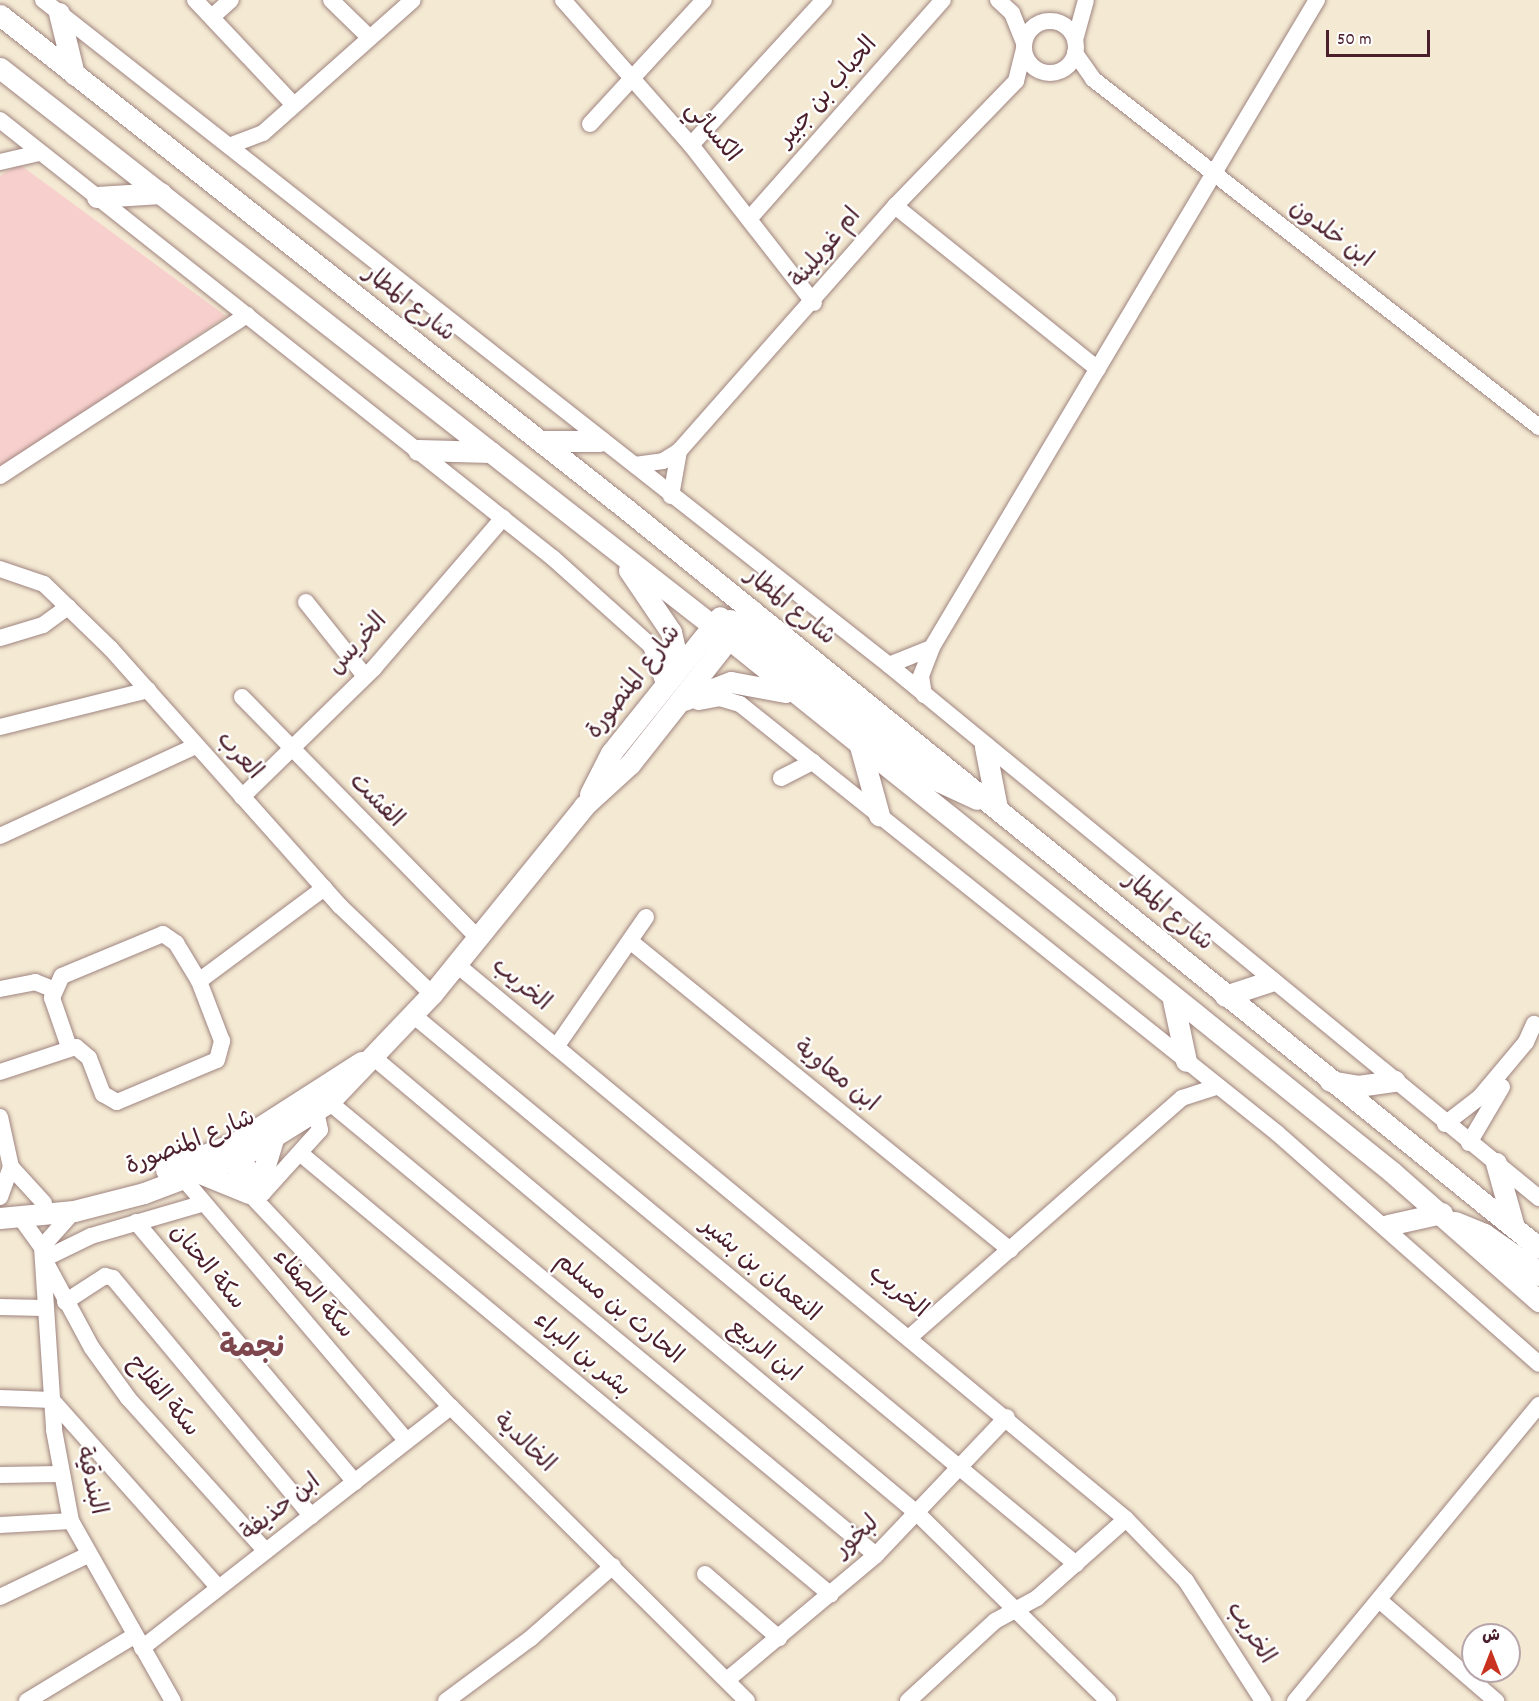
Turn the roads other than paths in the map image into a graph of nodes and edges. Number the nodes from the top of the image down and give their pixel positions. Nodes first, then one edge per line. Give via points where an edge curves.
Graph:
1 (195, 0) edge
2 (231, 0) edge
3 (331, 0) edge
4 (413, 0) edge
5 (563, 0) edge
6 (704, 0) edge
7 (824, 0) edge
8 (943, 0) edge
9 (998, 0) edge
10 (1317, 0) edge
11 (1083, 4) edge
12 (51, 6) edge
13 (1012, 13) junction
14 (0, 15) edge
15 (213, 16) junction
16 (1049, 21) junction
17 (370, 38) junction
18 (1024, 46) junction
19 (1075, 46) junction
20 (0, 68) edge
21 (1054, 72) junction
22 (74, 74) junction
23 (633, 78) junction
24 (1093, 79) junction
25 (1016, 81) junction
26 (294, 105) junction
27 (0, 120) edge
28 (590, 124) dead end
29 (13, 131) junction
30 (263, 133) junction
31 (691, 145) junction
32 (229, 146) junction
33 (38, 153) junction
34 (4, 160) edge
35 (258, 169) junction
36 (1214, 176) junction
37 (160, 193) junction
38 (97, 197) junction
39 (896, 206) junction
40 (750, 218) junction
41 (814, 303) junction
42 (247, 315) junction
43 (1098, 369) junction
44 (1539, 427) edge
45 (542, 441) junction
46 (600, 441) junction
47 (418, 450) junction
48 (679, 451) junction
49 (491, 452) junction
50 (635, 465) junction
51 (0, 476) edge
52 (671, 496) junction
53 (503, 518) junction
54 (609, 545) junction
55 (0, 569) edge
56 (735, 597) junction
57 (306, 602) dead end
58 (68, 607) junction
59 (733, 625) junction
60 (0, 638) edge
61 (932, 647) junction
62 (889, 665) junction
63 (364, 675) junction
64 (664, 683) junction
65 (148, 690) junction
66 (792, 694) junction
67 (924, 695) junction
68 (242, 697) dead end
69 (674, 708) junction
70 (0, 727) edge
71 (196, 746) junction
72 (860, 746) junction
73 (985, 747) junction
74 (292, 750) junction
75 (813, 762) junction
76 (781, 778) dead end
77 (242, 797) junction
78 (993, 804) junction
79 (585, 812) junction
80 (879, 815) junction
81 (0, 837) edge
82 (324, 888) junction
83 (646, 917) dead end
84 (478, 938) junction
85 (630, 941) junction
86 (456, 964) junction
87 (199, 981) junction
88 (1271, 981) junction
89 (0, 989) edge
90 (52, 989) junction
91 (432, 994) junction
92 (1225, 996) junction
93 (1173, 1000) junction
94 (413, 1015) junction
95 (1537, 1025) edge
96 (1539, 1045) edge
97 (69, 1047) junction
98 (556, 1047) junction
99 (373, 1057) junction
100 (1186, 1061) junction
101 (0, 1072) edge
102 (1324, 1079) junction
103 (1395, 1081) junction
104 (1216, 1087) junction
105 (1182, 1098) junction
106 (322, 1106) junction
107 (0, 1117) edge
108 (1445, 1124) junction
109 (273, 1139) junction
110 (1469, 1143) junction
111 (233, 1152) junction
112 (301, 1154) junction
113 (1496, 1163) junction
114 (11, 1167) junction
115 (191, 1176) junction
116 (257, 1190) junction
117 (0, 1197) edge
118 (1539, 1198) edge
119 (44, 1203) junction
120 (201, 1204) junction
121 (0, 1205) edge
122 (74, 1211) junction
123 (10, 1218) edge
124 (1448, 1219) junction
125 (136, 1222) junction
126 (1388, 1225) junction
127 (1514, 1227) junction
128 (1539, 1248) edge
129 (1010, 1250) junction
130 (43, 1253) junction
131 (1539, 1274) edge
132 (1539, 1301) edge
133 (65, 1302) junction
134 (0, 1307) edge
135 (43, 1308) junction
136 (911, 1336) junction
137 (1539, 1364) edge
138 (0, 1398) edge
139 (52, 1400) junction
140 (451, 1407) junction
141 (1537, 1410) edge
142 (1007, 1417) junction
143 (407, 1441) junction
144 (960, 1469) junction
145 (59, 1474) junction
146 (0, 1475) edge
147 (355, 1482) junction
148 (919, 1515) junction
149 (311, 1516) junction
150 (1126, 1518) junction
151 (70, 1521) junction
152 (0, 1525) edge
153 (266, 1551) junction
154 (88, 1555) junction
155 (876, 1555) junction
156 (1076, 1564) junction
157 (613, 1566) junction
158 (705, 1574) dead end
159 (219, 1588) junction
160 (831, 1595) junction
161 (0, 1597) edge
162 (1378, 1600) junction
163 (1017, 1608) junction
164 (778, 1638) junction
165 (138, 1642) junction
166 (727, 1680) junction
167 (27, 1701) edge
168 (173, 1701) edge
169 (446, 1701) edge
170 (747, 1701) edge
171 (909, 1701) edge
172 (1108, 1701) edge
173 (1263, 1701) edge
174 (1295, 1701) edge
175 (1496, 1701) edge

1 - 15 street
2 - 15 street
3 - 17 street
4 - 17 street
5 - 23 street, الكسائي
6 - 23 street
7 - 31 street
8 - 40 street, الحباب بن جبير
9 - 13 street
10 - 36 street
11 - 16 street
11 - 19 street
12 - 22 main road
12 - 32 street, شارع المطار
13 - 16 street
13 - 18 street
14 - 22 main road, شارع المطار
15 - 26 street
16 - 18 street
16 - 19 street, ابن خلدون
17 - 26 street
18 - 21 street via 1031,65
18 - 25 street, ام غويلينة
19 - 21 street
19 - 24 street, ابن خلدون
20 - 37 main road, شارع المطار
21 - 24 street, ابن خلدون
21 - 25 street
22 - 45 main road, شارع المطار
23 - 28 street
23 - 31 street, الكسائي
24 - 36 street, ابن خلدون
25 - 39 street, ام غويلينة
26 - 30 street
27 - 29 street
29 - 33 street
29 - 34 street
30 - 32 street
30 - 35 street
31 - 40 street, الكسائي
32 - 35 street, شارع المطار
33 - 34 street
33 - 38 street
35 - 46 street, شارع المطار
36 - 43 street
36 - 44 street, ابن خلدون
37 - 38 main road
37 - 49 main road, شارع المطار
38 - 42 street
39 - 41 street, ام غويلينة
39 - 43 street
40 - 41 street, الكسائي
41 - 48 street, ام غويلينة
42 - 47 street
42 - 51 street
43 - 61 street
45 - 46 main road
45 - 56 main road, شارع المطار
46 - 50 street, شارع المطار
47 - 49 main road
47 - 53 street
48 - 50 street, ام غويلينة via 663,461
48 - 52 street
49 - 54 main road, شارع المطار
50 - 52 street, شارع المطار
52 - 62 street, شارع المطار
53 - 63 street, الخريس
53 - 64 street via 651,646
54 - 59 main road, شارع المطار
54 - 64 main road via 670,632 675,657
55 - 58 street, العرب via 44,584
56 - 59 main road, شارع المنصورة
56 - 59 main road, شارع المطار
57 - 63 street
58 - 60 street via 43,625
58 - 65 street, العرب
59 - 64 main road, شارع المنصورة
59 - 66 main road, شارع المطار
59 - 69 main road, شارع المنصورة
59 - 78 main road, شارع المطار
61 - 62 street
61 - 67 street via 921,676
62 - 67 street, شارع المطار
63 - 74 street, الخريس
64 - 79 main road, شارع المنصورة via 611,753
65 - 70 street
65 - 71 street, العرب
66 - 69 main road via 731,682 703,689
66 - 72 main road, شارع المطار
67 - 73 street, شارع المطار
68 - 74 street, الفشت
69 - 75 street via 710,698 740,704
69 - 79 main road, شارع المنصورة
71 - 77 street, العرب
71 - 81 street
72 - 80 main road
72 - 93 main road, شارع المطار
73 - 78 main road
73 - 88 street, شارع المطار
74 - 77 street, الخريس
74 - 84 street, الفشت
75 - 76 street
75 - 80 street
77 - 82 street, العرب
78 - 92 main road, شارع المطار
79 - 84 main road, شارع المنصورة
80 - 100 street
82 - 87 street
82 - 91 street, العرب
83 - 85 street
84 - 86 main road, شارع المنصورة
85 - 98 street
85 - 129 street, ابن معاوية
86 - 91 main road, شارع المنصورة
86 - 98 street, الخريب
87 - 90 street via 176,943 155,934 62,976
87 - 97 street via 222,1041 222,1055 210,1064 112,1102 83,1050
88 - 92 main road
88 - 103 street, شارع المطار
89 - 90 street via 35,982
90 - 97 street
91 - 94 main road, شارع المنصورة
92 - 102 main road, شارع المطار
93 - 100 main road
93 - 124 main road, شارع المطار
94 - 99 main road, شارع المنصورة
94 - 144 street, النعمان بن بشير
95 - 108 street via 1480,1097
96 - 110 street via 1517,1066
97 - 101 street
98 - 136 street, الخريب
99 - 106 main road, شارع المنصورة
99 - 111 main road, شارع المنصورة
99 - 148 street, ابن الربيع
100 - 104 street
100 - 105 street
102 - 103 main road via 1358,1086
102 - 127 main road, شارع المطار
103 - 108 street, شارع المطار
104 - 105 street
104 - 126 street
105 - 129 street
106 - 109 main road, شارع المنصورة
106 - 112 street via 320,1130
106 - 155 street, الحارث بن مسلم
107 - 114 street
108 - 110 street, شارع المطار
109 - 111 main road, شارع المنصورة
109 - 116 main road
110 - 113 street, شارع المطار
111 - 115 main road, شارع المنصورة
111 - 116 street, الخالدية
111 - 119 main road, شارع المنصورة
112 - 116 street
112 - 160 street, بشر بن البراء
113 - 118 street, شارع المطار
113 - 127 main road
114 - 117 street
114 - 119 street
115 - 116 main road
115 - 120 street, سكة الصفاء
115 - 122 main road, شارع المنصورة
116 - 140 street, الخالدية via 273,1215
119 - 121 main road, شارع المنصورة
120 - 125 street
120 - 143 street, سكة الصفاء
122 - 123 main road, شارع المنصورة
122 - 130 street
123 - 130 street
124 - 126 main road
124 - 131 highway via 1502,1247
124 - 132 main road, شارع المطار
125 - 130 street
125 - 147 street, سكة الحنان
126 - 137 street
127 - 128 main road, شارع المطار
129 - 136 street
130 - 133 street, سكة الفلاح
130 - 135 street, البندقية
133 - 149 street via 110,1276
133 - 153 street, سكة الفلاح via 128,1398
134 - 135 street
135 - 139 street, البندقية
136 - 142 street, الخريب
138 - 139 street
139 - 145 street, البندقية
139 - 159 street
140 - 143 street, ابن حذيفة
140 - 157 street, الخالدية
141 - 162 street
142 - 144 street, لبخور
142 - 150 street, الخريب
143 - 147 street, ابن حذيفة
144 - 148 street, لبخور
144 - 156 street, النعمان بن بشير
145 - 146 street
145 - 151 street, البندقية
147 - 149 street, ابن حذيفة
148 - 155 street, لبخور
148 - 163 street, ابن الربيع
149 - 153 street, ابن حذيفة
150 - 156 street
150 - 173 street, الخريب via 1186,1581
151 - 152 street
151 - 154 street, البندقية
153 - 159 street, ابن حذيفة
154 - 161 street
154 - 165 street, البندقية
155 - 160 street, لبخور
156 - 163 street via 1037,1598
157 - 166 street, الخالدية
157 - 169 street via 531,1638
158 - 164 street
159 - 165 street, ابن حذيفة
160 - 164 street, لبخور
162 - 174 street
162 - 175 street
163 - 171 street via 995,1620
163 - 172 street, ابن الربيع
164 - 166 street, لبخور
165 - 167 street, ابن حذيفة
165 - 168 street, البندقية
166 - 170 street, الخالدية

